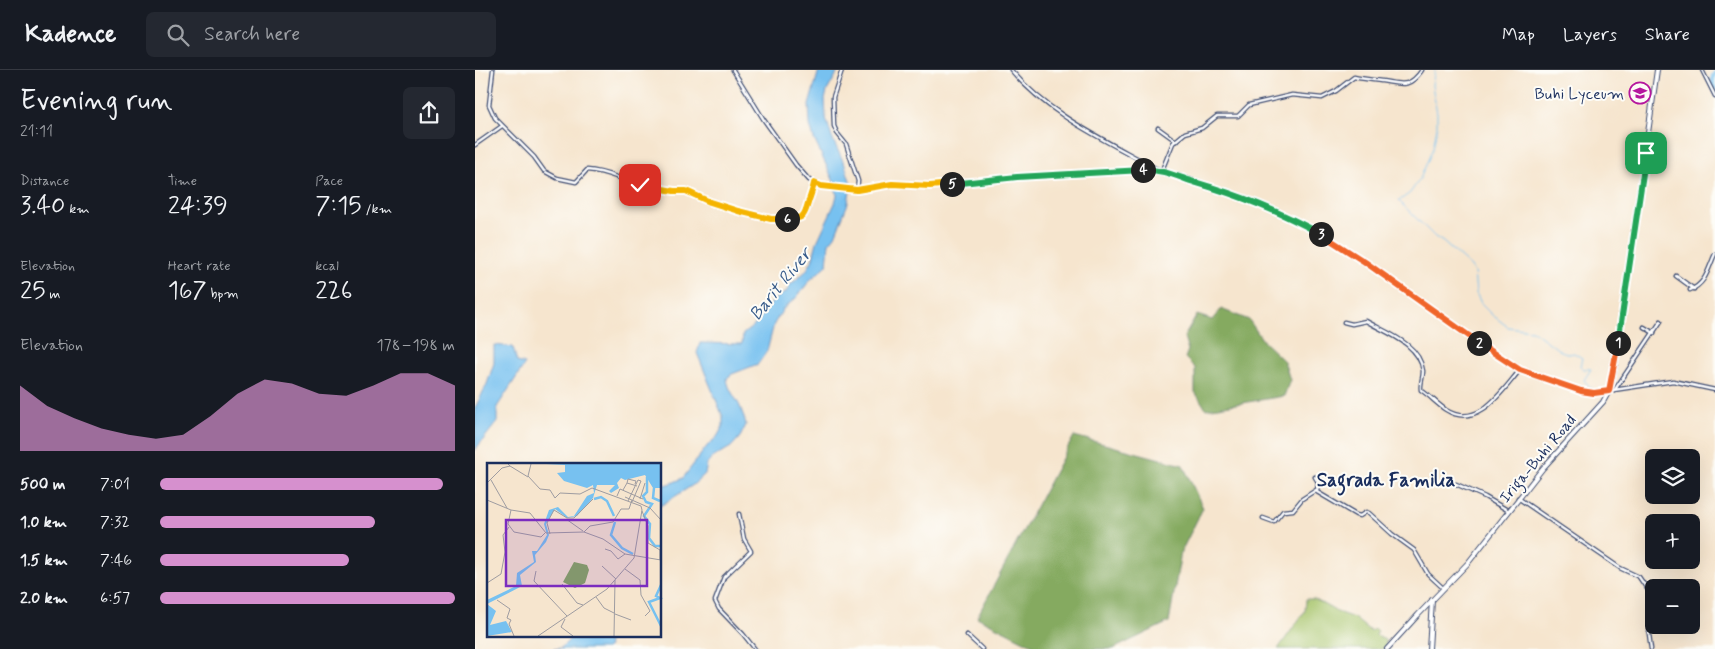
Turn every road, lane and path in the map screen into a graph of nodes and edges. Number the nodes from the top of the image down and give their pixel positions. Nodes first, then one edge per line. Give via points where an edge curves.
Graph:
1 (493, 70) edge
2 (733, 70) edge
3 (842, 70) edge
4 (1011, 70) edge
5 (1421, 70) edge
6 (1657, 70) edge
7 (1702, 70) edge
8 (1715, 96) edge
9 (502, 126) junction
10 (1158, 128) dead end
11 (1176, 141) junction
12 (475, 145) edge
13 (1160, 170) junction
14 (814, 183) junction
15 (857, 190) junction
16 (1715, 254) edge
17 (1676, 276) dead end
18 (1694, 289) junction
19 (1690, 290) dead end
20 (1661, 321) dead end
21 (1343, 322) dead end
22 (1644, 327) dead end
23 (1654, 333) junction
24 (1520, 370) junction
25 (1715, 390) edge
26 (1612, 391) junction
27 (1315, 477) dead end
28 (1457, 484) dead end
29 (1316, 490) junction
30 (1518, 498) junction
31 (1509, 511) junction
32 (739, 514) dead end
33 (1263, 518) dead end
34 (1443, 588) junction
35 (1432, 600) junction
36 (967, 635) dead end
37 (755, 649) edge
38 (982, 649) edge
39 (1387, 649) edge
40 (1429, 649) edge
41 (1651, 649) edge

1 - 9 street via 489,105
2 - 14 street via 796,165
3 - 15 street via 833,97 834,130 846,144
4 - 13 street via 1036,97 1055,111
5 - 11 street via 1412,82 1405,84 1354,77 1322,98 1293,94 1266,100 1249,105 1238,116 1215,117 1202,128 1188,131
6 - 26 main road, Iriga-Buhi Road
7 - 8 street
9 - 12 street
9 - 14 street via 545,171 557,178 576,182 587,170 601,172 640,185 686,191 710,202 766,218 794,219 804,215
10 - 11 street
11 - 13 street
13 - 15 street via 1017,177 941,186 892,184
13 - 24 street via 1246,198 1328,238
14 - 15 street
16 - 18 street via 1702,282
17 - 18 street
18 - 19 street
20 - 23 street
21 - 24 street via 1366,321 1401,340 1419,356 1423,373 1421,390 1456,414 1469,416 1482,411
22 - 23 street
23 - 26 street
24 - 26 street via 1581,391
25 - 26 street via 1673,381
26 - 30 main road, Iriga-Buhi Road
27 - 29 street via 1318,482
28 - 31 street
29 - 33 street via 1293,510 1283,511 1274,522
29 - 34 street via 1356,515 1366,512 1378,520 1391,534 1415,550 1428,574
30 - 31 main road, Iriga-Buhi Road
30 - 41 street via 1620,568 1639,577 1652,596
31 - 34 main road, Iriga-Buhi Road via 1468,563
32 - 37 street via 744,539 751,551 724,577 715,601
34 - 35 main road, Iriga-Buhi Road
35 - 39 main road, Iriga-Buhi Road
35 - 40 main road
36 - 38 street

